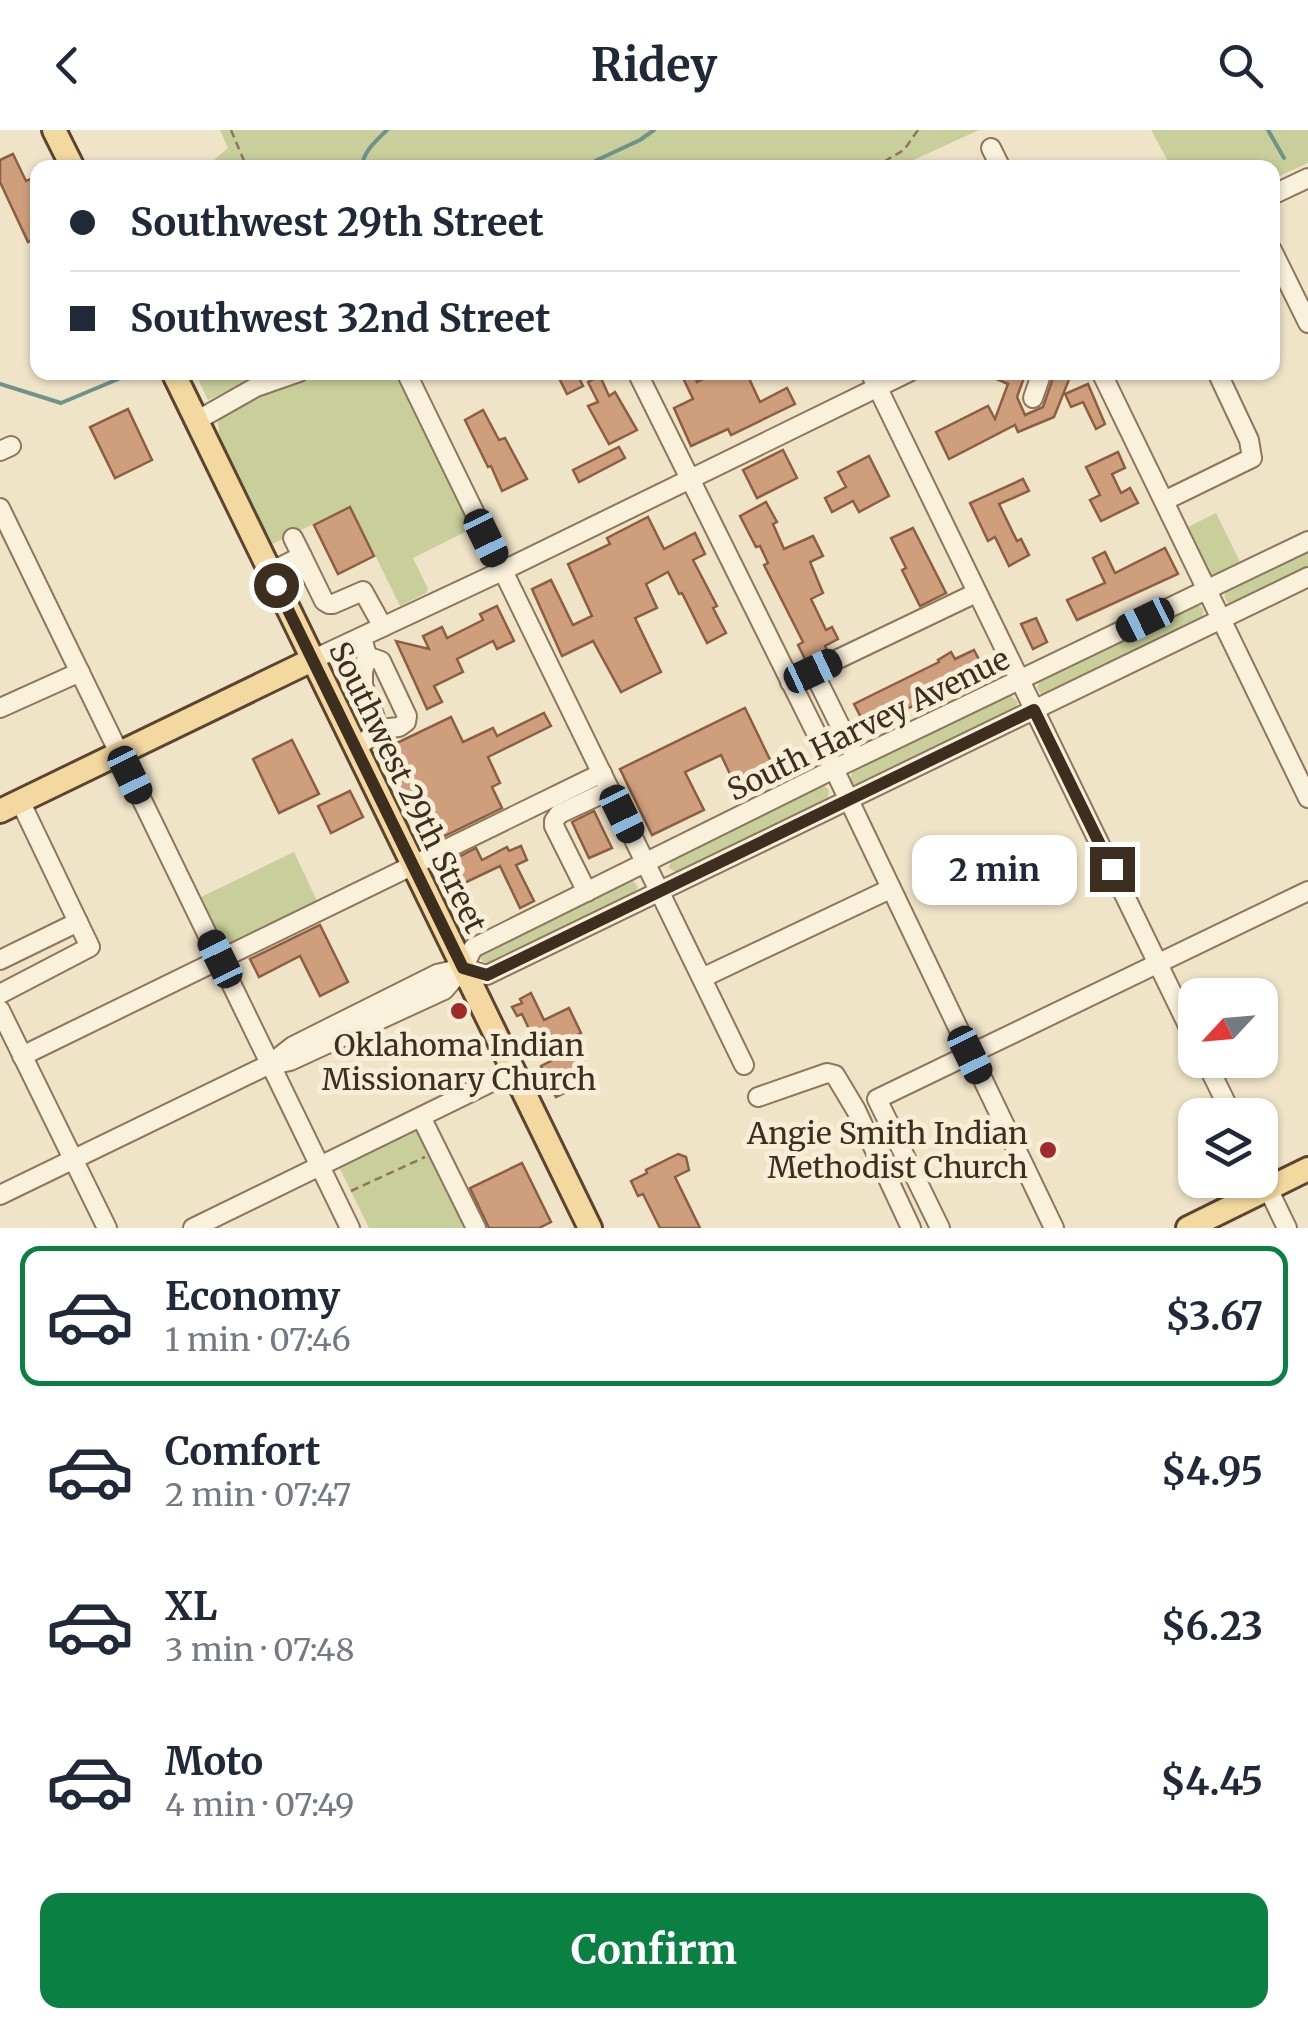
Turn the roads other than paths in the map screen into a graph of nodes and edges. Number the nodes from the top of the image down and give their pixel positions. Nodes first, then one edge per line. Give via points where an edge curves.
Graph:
1 (54, 130) edge
2 (991, 148) dead end
3 (69, 160) edge
4 (997, 160) edge
5 (1308, 178) edge
6 (1280, 190) edge
7 (1280, 266) edge
8 (1308, 322) edge
9 (276, 380) edge
10 (410, 380) edge
11 (641, 380) edge
12 (873, 380) edge
13 (1039, 380) edge
14 (1105, 380) edge
15 (1221, 380) edge
16 (177, 381) edge
17 (1033, 398) dead end
18 (196, 421) junction
19 (690, 480) junction
20 (1164, 501) junction
21 (0, 508) edge
22 (293, 538) dead end
23 (1308, 541) edge
24 (302, 556) junction
25 (502, 570) junction
26 (270, 572) junction
27 (1308, 576) edge
28 (1207, 590) junction
29 (976, 593) junction
30 (1221, 619) junction
31 (383, 627) junction
32 (362, 636) junction
33 (367, 656) junction
34 (312, 660) junction
35 (813, 671) junction
36 (80, 672) junction
37 (1020, 681) junction
38 (790, 682) junction
39 (0, 708) edge
40 (1034, 710) junction
41 (378, 730) junction
42 (356, 748) junction
43 (120, 752) junction
44 (856, 758) junction
45 (834, 770) junction
46 (606, 782) junction
47 (1308, 798) edge
48 (848, 801) junction
49 (10, 806) edge
50 (646, 863) junction
51 (413, 866) junction
52 (890, 889) junction
53 (1308, 891) edge
54 (587, 892) junction
55 (660, 892) junction
56 (78, 922) junction
57 (220, 959) junction
58 (0, 960) edge
59 (1158, 964) junction
60 (463, 968) junction
61 (702, 978) junction
62 (0, 994) edge
63 (1178, 1005) edge
64 (0, 1010) edge
65 (970, 1055) junction
66 (22, 1056) junction
67 (270, 1064) junction
68 (744, 1066) dead end
69 (514, 1071) junction
70 (758, 1097) dead end
71 (421, 1117) junction
72 (73, 1160) junction
73 (320, 1166) junction
74 (1308, 1170) edge
75 (1278, 1177) edge
76 (0, 1195) edge
77 (1236, 1198) edge
78 (1273, 1198) edge
79 (107, 1228) edge
80 (192, 1228) edge
81 (350, 1228) edge
82 (476, 1228) edge
83 (590, 1228) edge
84 (912, 1228) edge
85 (940, 1228) edge
86 (1054, 1228) edge
87 (1188, 1228) edge
88 (1287, 1228) edge

1 - 3 main road
2 - 4 street
5 - 6 street
7 - 8 street
9 - 18 street
10 - 25 street
11 - 19 street
12 - 19 street
12 - 29 street
13 - 17 street
14 - 20 street
15 - 20 street via 1252,458
16 - 18 main road, Southwest 29th Street
18 - 26 main road, Southwest 29th Street
19 - 25 street
19 - 38 street
20 - 28 street
21 - 36 street
22 - 24 street
23 - 28 street, South Harvey Avenue
24 - 26 street
24 - 31 street via 324,601 333,604 362,591
25 - 31 street
25 - 46 street
26 - 34 main road, Southwest 29th Street
27 - 30 street, South Harvey Avenue
28 - 30 street
28 - 37 street, South Harvey Avenue
29 - 35 street
29 - 37 street
30 - 40 street, South Harvey Avenue
30 - 47 street
31 - 32 street
32 - 33 street
32 - 34 street
33 - 41 street via 363,684
33 - 41 street via 381,661 407,716 400,727
34 - 42 main road, Southwest 29th Street
34 - 43 main road
35 - 38 street
35 - 44 street
36 - 39 street
36 - 43 street
37 - 40 street
37 - 44 street, South Harvey Avenue
38 - 45 street
40 - 48 street, South Harvey Avenue
40 - 59 street
41 - 42 street
42 - 51 main road, Southwest 29th Street
43 - 49 main road
43 - 57 street
44 - 45 street, South Harvey Avenue
45 - 48 street
45 - 50 street, South Harvey Avenue
46 - 50 street
46 - 51 street
46 - 54 street via 554,821
48 - 52 street
48 - 55 street, South Harvey Avenue
49 - 56 street
50 - 54 street, South Harvey Avenue
50 - 55 street
51 - 57 street
51 - 60 main road, Southwest 29th Street
52 - 61 street
52 - 65 street
53 - 59 street
54 - 60 street, South Harvey Avenue via 473,948
55 - 60 street, South Harvey Avenue via 487,975
55 - 61 street
56 - 58 street
56 - 62 street via 90,947
57 - 66 street
57 - 67 street
59 - 63 street
59 - 65 street
60 - 67 street, South Harvey Avenue via 444,990 300,1057
60 - 69 main road, Southwest 29th Street
61 - 68 street
64 - 66 street
65 - 85 street via 877,1099
65 - 86 street
66 - 72 street
67 - 72 street, South Harvey Avenue
67 - 73 street
69 - 71 street
69 - 83 main road, Southwest 29th Street
70 - 84 street via 835,1075
71 - 73 street
71 - 82 street
72 - 76 street, South Harvey Avenue
72 - 79 street
73 - 80 street
73 - 81 street
74 - 75 main road
77 - 87 main road
78 - 88 street

